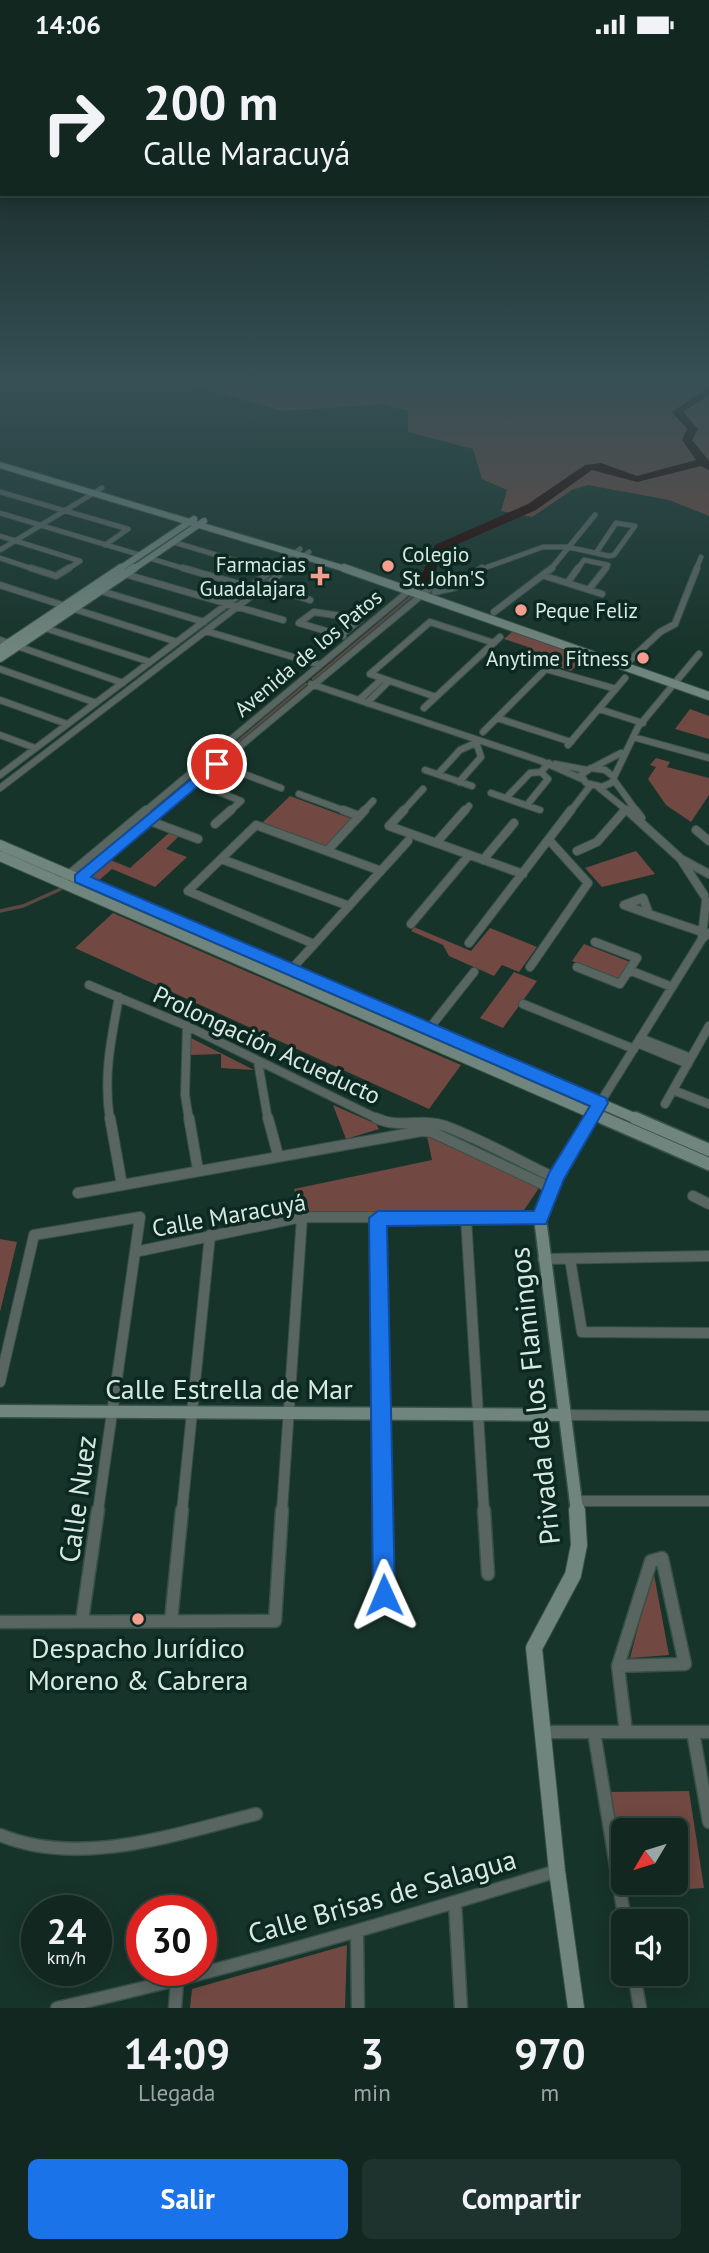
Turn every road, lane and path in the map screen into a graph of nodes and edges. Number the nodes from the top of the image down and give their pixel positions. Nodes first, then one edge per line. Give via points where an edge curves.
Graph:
1 (24, 469) edge
2 (98, 490) junction
3 (0, 492) edge
4 (65, 511) junction
5 (0, 513) edge
6 (595, 515) dead end
7 (198, 520) junction
8 (40, 525) junction
9 (0, 535) edge
10 (16, 540) junction
11 (173, 542) junction
12 (105, 545) junction
13 (568, 547) junction
14 (0, 550) edge
15 (303, 552) junction
16 (596, 553) junction
17 (140, 555) junction
18 (701, 557) dead end
19 (0, 558) edge
20 (149, 558) junction
21 (272, 571) junction
22 (125, 574) junction
23 (545, 576) junction
24 (568, 582) junction
25 (0, 585) edge
26 (265, 586) junction
27 (250, 587) junction
28 (413, 587) junction
29 (590, 588) junction
30 (101, 591) junction
31 (430, 592) junction
32 (602, 594) dead end
33 (310, 600) dead end
34 (228, 604) junction
35 (64, 606) junction
36 (239, 606) junction
37 (74, 609) junction
38 (494, 613) junction
39 (283, 620) dead end
40 (204, 622) junction
41 (45, 628) junction
42 (206, 631) junction
43 (341, 635) junction
44 (500, 637) dead end
45 (351, 639) junction
46 (4, 642) edge
47 (177, 642) junction
48 (365, 643) junction
49 (494, 643) junction
50 (18, 646) junction
51 (0, 649) edge
52 (699, 654) dead end
53 (0, 658) edge
54 (150, 662) junction
55 (628, 662) junction
56 (320, 665) junction
57 (0, 670) edge
58 (625, 678) dead end
59 (386, 680) junction
60 (301, 681) junction
61 (674, 681) junction
62 (122, 683) junction
63 (314, 685) junction
64 (616, 689) junction
65 (709, 690) edge
66 (436, 697) junction
67 (709, 697) edge
68 (0, 700) edge
69 (359, 700) junction
70 (96, 703) junction
71 (367, 703) junction
72 (424, 708) dead end
73 (599, 709) junction
74 (497, 717) junction
75 (643, 723) junction
76 (67, 724) junction
77 (483, 731) dead end
78 (0, 735) edge
79 (633, 737) junction
80 (479, 743) junction
81 (36, 748) junction
82 (621, 753) junction
83 (709, 758) edge
84 (207, 759) junction
85 (546, 763) junction
86 (217, 764) junction
87 (589, 769) junction
88 (425, 770) dead end
89 (1, 772) edge
90 (541, 772) junction
91 (438, 774) junction
92 (582, 779) junction
93 (614, 779) junction
94 (195, 782) junction
95 (460, 782) junction
96 (471, 786) dead end
97 (594, 787) junction
98 (0, 788) edge
99 (281, 788) dead end
100 (423, 789) dead end
101 (491, 793) dead end
102 (299, 794) dead end
103 (506, 798) junction
104 (373, 801) dead end
105 (527, 805) junction
106 (469, 806) dead end
107 (540, 810) dead end
108 (625, 810) junction
109 (359, 816) junction
110 (150, 821) junction
111 (514, 823) dead end
112 (215, 824) dead end
113 (646, 826) junction
114 (696, 830) dead end
115 (198, 839) dead end
116 (549, 840) junction
117 (408, 841) dead end
118 (709, 841) edge
119 (436, 843) junction
120 (0, 845) edge
121 (327, 851) junction
122 (577, 851) dead end
123 (469, 855) junction
124 (0, 856) edge
125 (221, 859) junction
126 (681, 859) junction
127 (483, 860) junction
128 (381, 871) junction
129 (523, 874) junction
130 (709, 874) edge
131 (74, 879) junction
132 (707, 897) edge
133 (349, 906) junction
134 (649, 914) dead end
135 (411, 924) dead end
136 (705, 935) edge
137 (595, 941) dead end
138 (470, 943) dead end
139 (314, 944) junction
140 (530, 967) dead end
141 (577, 967) dead end
142 (292, 969) junction
143 (630, 969) junction
144 (474, 972) dead end
145 (284, 978) junction
146 (89, 985) dead end
147 (673, 985) junction
148 (119, 997) junction
149 (523, 1004) dead end
150 (187, 1026) junction
151 (708, 1028) edge
152 (428, 1030) junction
153 (637, 1044) junction
154 (689, 1061) junction
155 (258, 1062) junction
156 (673, 1090) junction
157 (665, 1104) dead end
158 (709, 1104) edge
159 (597, 1108) junction
160 (411, 1127) junction
161 (466, 1136) junction
162 (459, 1145) junction
163 (709, 1150) edge
164 (278, 1154) junction
165 (709, 1164) edge
166 (198, 1170) junction
167 (553, 1183) junction
168 (122, 1185) junction
169 (78, 1193) dead end
170 (693, 1196) dead end
171 (709, 1204) edge
172 (302, 1217) junction
173 (378, 1218) junction
174 (466, 1218) junction
175 (540, 1218) junction
176 (210, 1235) junction
177 (135, 1252) junction
178 (709, 1256) edge
179 (542, 1259) junction
180 (570, 1259) junction
181 (709, 1333) edge
182 (0, 1382) edge
183 (0, 1411) edge
184 (112, 1411) junction
185 (192, 1412) junction
186 (289, 1413) junction
187 (381, 1413) junction
188 (478, 1414) junction
189 (565, 1415) junction
190 (709, 1416) edge
191 (576, 1501) junction
192 (709, 1501) edge
193 (488, 1574) dead end
194 (384, 1595) dead end
195 (82, 1621) junction
196 (171, 1621) junction
197 (0, 1622) edge
198 (618, 1666) junction
199 (542, 1732) junction
200 (594, 1732) junction
201 (626, 1732) junction
202 (693, 1732) junction
203 (709, 1732) edge
204 (256, 1814) dead end
205 (709, 1822) edge
206 (0, 1835) edge
207 (557, 1871) junction
208 (455, 1903) junction
209 (623, 1909) edge
210 (357, 1932) junction
211 (217, 1971) edge
212 (159, 1986) edge
213 (177, 1986) edge
214 (636, 1986) edge
215 (64, 2007) edge
216 (175, 2008) edge
217 (358, 2008) edge
218 (461, 2008) edge
219 (576, 2008) edge
220 (640, 2008) edge

1 - 2 main road
2 - 4 street
2 - 7 main road
3 - 4 street
4 - 8 street
4 - 12 street via 128,529
5 - 8 street
6 - 13 street
7 - 11 main road
7 - 15 main road
7 - 17 main road
8 - 10 street
8 - 12 street
9 - 10 street
10 - 14 street
10 - 19 street via 80,561 57,576
11 - 20 main road
11 - 21 street
12 - 17 street
13 - 16 street, Avenida de los Patos
13 - 23 street
13 - 31 street, Avenida de los Patos via 543,547 508,557 484,566 456,587
15 - 21 street
15 - 26 street
15 - 28 main road
16 - 16 street via 616,523 635,526 614,555
17 - 35 main road
18 - 55 street via 675,624
20 - 22 main road
20 - 27 street
21 - 27 street
22 - 30 main road
22 - 34 street
23 - 24 street
23 - 38 street
24 - 29 street
24 - 29 street via 584,560 605,562 608,565
25 - 35 street
26 - 33 street
26 - 36 street
27 - 34 street
28 - 31 main road
28 - 45 street, Avenida de los Patos
29 - 32 street
30 - 37 main road
30 - 40 street
31 - 38 main road
31 - 48 street, Avenida de los Patos
31 - 61 main road
34 - 36 street
34 - 40 street
35 - 37 street
35 - 46 main road
36 - 39 street
36 - 42 street
37 - 41 main road
37 - 47 street
38 - 55 main road
40 - 47 street
41 - 50 main road
41 - 54 street
42 - 56 street
42 - 98 street
43 - 43 street via 331,632 299,623 314,612 361,619
43 - 45 street
44 - 49 street
45 - 48 street
45 - 56 street, Avenida de los Patos
46 - 50 street
46 - 51 main road
47 - 54 street
48 - 63 street, Avenida de los Patos
49 - 59 street via 430,622 370,674
49 - 66 street
50 - 53 main road
50 - 62 street
52 - 61 street
54 - 62 street
55 - 61 main road
56 - 60 street, Avenida de los Patos
57 - 70 street
58 - 64 street
59 - 66 street
59 - 69 street
59 - 71 street
60 - 63 street
60 - 84 street, Avenida de los Patos
61 - 65 main road
61 - 67 main road
61 - 75 street
62 - 70 street
63 - 69 street
63 - 86 street, Avenida de los Patos
64 - 73 street
64 - 74 street via 546,669
66 - 72 street
68 - 76 street
69 - 71 street
70 - 76 street
71 - 80 street
73 - 74 street via 569,744
73 - 75 street
74 - 77 street
75 - 79 street
76 - 81 street
78 - 81 street
79 - 82 street
79 - 83 street
80 - 85 street
80 - 91 street via 460,750
80 - 95 street via 481,757
81 - 89 street
82 - 87 street
82 - 93 street
84 - 86 street
84 - 131 street, Avenida de los Patos
85 - 87 street
85 - 90 street
85 - 92 street
86 - 94 street, Avenida de los Patos
86 - 99 street
87 - 92 street
87 - 93 street via 605,770
88 - 91 street
90 - 103 street via 530,773
90 - 105 street via 548,779
91 - 95 street
92 - 97 street
93 - 97 street via 609,786
93 - 113 street
94 - 110 street, Avenida de los Patos
94 - 112 street via 241,801
95 - 96 street
97 - 108 street
97 - 116 street
100 - 119 street via 389,826
101 - 103 street
102 - 109 street
103 - 105 street
104 - 109 street
105 - 107 street
106 - 119 street
108 - 113 street
108 - 122 street via 597,842
109 - 121 street
110 - 115 street
110 - 131 street, Avenida de los Patos
111 - 127 street
113 - 126 street
114 - 118 street
116 - 129 street
116 - 140 street via 589,883
117 - 128 street
119 - 123 street
120 - 131 main road
121 - 125 street via 256,825
121 - 128 street
123 - 127 street
123 - 135 street
124 - 131 main road via 60,882
125 - 133 street
125 - 139 street via 188,891
126 - 130 street
126 - 132 street
127 - 129 street
128 - 133 street
129 - 138 street
131 - 142 main road
131 - 145 main road
132 - 136 street
133 - 139 street
134 - 136 street
136 - 147 street
137 - 143 street via 637,958
139 - 142 street
141 - 143 street via 620,984
142 - 145 street
142 - 152 main road
143 - 147 street
144 - 152 street
145 - 159 main road
146 - 148 street, Prolongación Acueducto
147 - 153 street
148 - 150 street, Prolongación Acueducto
148 - 168 street, Prolongación Acueducto via 107,1057 106,1095
149 - 153 street
150 - 155 street, Prolongación Acueducto
150 - 166 street via 185,1095
151 - 154 street
152 - 159 main road
153 - 154 street
153 - 159 street
154 - 156 street
155 - 160 street, Prolongación Acueducto via 388,1124
155 - 164 street
156 - 157 street
156 - 158 street
159 - 163 main road
159 - 165 main road
159 - 167 main road, Privada de los Flamingos
160 - 161 street, Prolongación Acueducto via 435,1124
160 - 162 street, Prolongación Acueducto
160 - 164 street, Prolongación Acueducto
161 - 162 street
161 - 167 street, Prolongación Acueducto
162 - 167 street, Prolongación Acueducto
164 - 166 street, Prolongación Acueducto
166 - 168 street, Prolongación Acueducto
167 - 175 main road, Privada de los Flamingos
168 - 169 street, Prolongación Acueducto
170 - 171 street
172 - 173 street, Calle Maracuyá
172 - 176 street, Calle Maracuyá
172 - 186 street
173 - 174 street, Calle Maracuyá
173 - 187 street
174 - 175 street, Calle Maracuyá
174 - 188 street
175 - 179 main road, Privada de los Flamingos
176 - 177 street, Calle Maracuyá
176 - 185 street
177 - 182 street, Calle Nuez via 140,1217 34,1235
177 - 184 street, Calle Nuez
178 - 180 street
179 - 180 street
179 - 189 main road, Privada de los Flamingos
180 - 181 street via 582,1332
183 - 184 main road, Calle Estrella de Mar
184 - 185 main road, Calle Estrella de Mar
184 - 195 street, Calle Nuez
185 - 186 main road, Calle Estrella de Mar
185 - 196 street
186 - 187 main road, Calle Estrella de Mar
186 - 196 street via 275,1621
187 - 188 main road, Calle Estrella de Mar
187 - 194 street
188 - 189 main road, Calle Estrella de Mar
188 - 193 street
189 - 190 street, Calle Estrella de Mar
189 - 191 main road, Privada de los Flamingos
191 - 192 street
191 - 199 main road, Privada de los Flamingos via 579,1545 573,1575 534,1648
195 - 196 street
195 - 197 street
198 - 198 street via 685,1664 662,1558 651,1561
198 - 201 street
199 - 200 street
199 - 207 main road
200 - 201 street
200 - 209 street
201 - 202 street
202 - 203 street
202 - 205 street
204 - 206 street via 119,1846 43,1848 10,1842
207 - 208 street, Calle Brisas de Salagua
207 - 219 main road
208 - 210 street, Calle Brisas de Salagua
208 - 218 street
210 - 211 street, Calle Brisas de Salagua
210 - 217 street
212 - 215 street, Calle Brisas de Salagua
213 - 216 street
214 - 220 street

